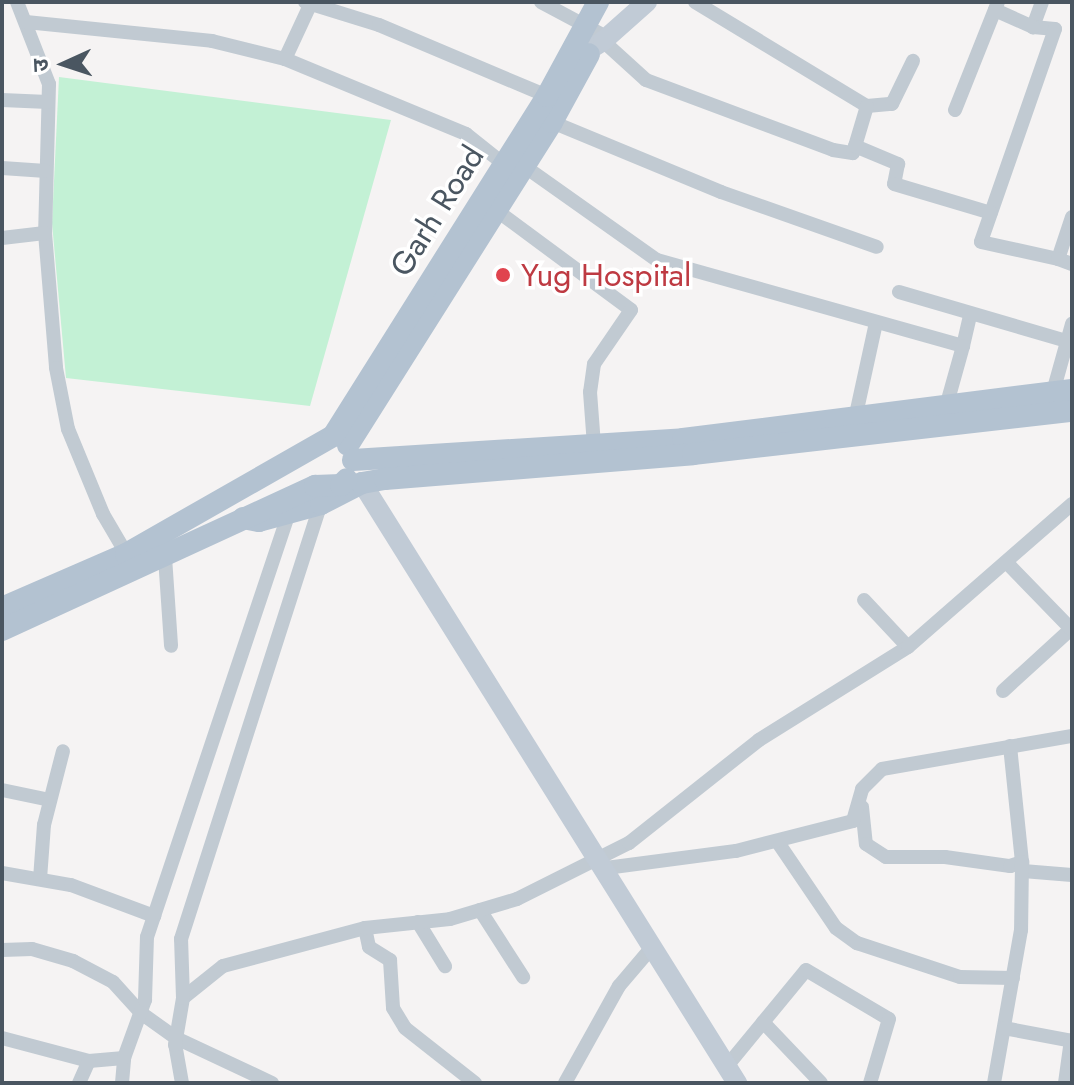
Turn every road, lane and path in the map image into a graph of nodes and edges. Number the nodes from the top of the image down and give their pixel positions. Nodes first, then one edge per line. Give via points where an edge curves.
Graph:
1 (17, 2) edge
2 (308, 2) edge
3 (541, 2) edge
4 (598, 2) edge
5 (613, 2) edge
6 (647, 2) edge
7 (695, 2) edge
8 (1042, 2) edge
9 (996, 6) edge
10 (26, 22) junction
11 (1033, 27) junction
12 (591, 39) junction
13 (285, 59) junction
14 (913, 61) dead end
15 (547, 96) junction
16 (2, 100) edge
17 (48, 102) junction
18 (867, 106) junction
19 (955, 110) dead end
20 (552, 122) junction
21 (855, 146) junction
22 (514, 165) junction
23 (2, 168) edge
24 (46, 171) junction
25 (496, 210) junction
26 (991, 213) junction
27 (1072, 217) edge
28 (45, 233) junction
29 (2, 238) edge
30 (877, 247) dead end
31 (1065, 261) edge
32 (451, 264) junction
33 (899, 292) dead end
34 (970, 315) junction
35 (876, 323) junction
36 (1072, 324) edge
37 (1067, 341) junction
38 (963, 346) junction
39 (1062, 391) edge
40 (946, 407) junction
41 (1072, 411) edge
42 (855, 427) junction
43 (594, 445) junction
44 (338, 446) junction
45 (692, 446) junction
46 (362, 483) junction
47 (321, 504) junction
48 (1072, 504) edge
49 (289, 513) junction
50 (243, 518) junction
51 (165, 557) junction
52 (131, 562) junction
53 (1006, 562) junction
54 (864, 600) dead end
55 (2, 608) edge
56 (1072, 628) edge
57 (2, 630) edge
58 (171, 646) dead end
59 (908, 647) junction
60 (1003, 691) dead end
61 (1072, 736) edge
62 (1010, 746) junction
63 (63, 751) dead end
64 (2, 790) edge
65 (859, 799) junction
66 (50, 800) junction
67 (777, 841) junction
68 (602, 862) junction
69 (1022, 862) junction
70 (2, 873) edge
71 (1072, 875) edge
72 (40, 879) junction
73 (480, 910) junction
74 (154, 916) junction
75 (418, 922) junction
76 (365, 928) junction
77 (653, 946) junction
78 (2, 950) edge
79 (445, 966) dead end
80 (523, 977) dead end
81 (1013, 978) junction
82 (183, 998) junction
83 (141, 1013) junction
84 (763, 1022) junction
85 (1004, 1028) junction
86 (2, 1038) edge
87 (176, 1038) junction
88 (1071, 1040) edge
89 (124, 1058) junction
90 (89, 1061) junction
91 (732, 1075) edge
92 (79, 1083) edge
93 (122, 1083) edge
94 (182, 1083) edge
95 (272, 1083) edge
96 (475, 1083) edge
97 (565, 1083) edge
98 (821, 1083) edge
99 (870, 1083) edge
100 (994, 1083) edge
101 (1065, 1083) edge

1 - 10 street
2 - 13 street
2 - 15 street via 379,25
3 - 12 street
4 - 12 main road, Garh Road
5 - 12 main road, Garh Road
6 - 12 main road
7 - 18 street
8 - 11 street
9 - 11 street
9 - 19 street
10 - 13 street via 212,41
10 - 17 street via 49,84
11 - 26 street via 1055,29
12 - 15 main road, Garh Road
12 - 20 main road, Garh Road
12 - 21 street via 646,80 833,150 853,153
13 - 22 street via 466,134
14 - 18 street via 892,104
15 - 22 main road, Garh Road
16 - 17 street
17 - 24 street
18 - 21 street
20 - 22 main road, Garh Road
20 - 30 street via 721,192
21 - 26 street via 898,164 894,184
22 - 25 main road, Garh Road
22 - 32 main road, Garh Road
22 - 35 street via 657,260
23 - 24 street
24 - 28 street
25 - 32 main road, Garh Road
25 - 43 street via 631,310 594,364
26 - 31 street via 981,242
27 - 31 street
28 - 29 street
28 - 52 street via 56,368 68,429
32 - 44 main road, Garh Road
33 - 34 street
34 - 37 street
34 - 38 street
35 - 38 street
35 - 42 street
36 - 37 street
37 - 39 street
38 - 40 street
39 - 40 main road
40 - 42 main road
41 - 42 main road
42 - 45 main road
43 - 44 main road
43 - 45 main road
44 - 50 main road, Garh Road via 341,485 315,486
44 - 52 main road
45 - 46 main road
46 - 47 main road
46 - 68 main road
47 - 49 main road
47 - 82 street via 181,939
48 - 53 street
49 - 50 main road via 259,521
49 - 74 street
50 - 51 main road
51 - 52 main road
51 - 58 street
52 - 55 main road
52 - 57 main road
53 - 56 street
53 - 59 street
54 - 59 street
56 - 60 street
59 - 68 street via 759,740
61 - 62 street
62 - 65 street via 882,769
62 - 69 street
63 - 66 street
64 - 66 street
65 - 67 street via 853,821
65 - 69 street via 866,844 886,857 945,857 1010,866
66 - 72 street
67 - 68 street via 736,851
67 - 81 street via 836,928 857,943 960,977
68 - 73 street
68 - 77 main road
69 - 71 street via 1023,871
69 - 81 street via 1021,930
70 - 72 street
72 - 74 street
73 - 75 street
73 - 80 street
74 - 83 street
75 - 76 street
75 - 79 street
76 - 82 street via 223,966
76 - 96 street via 369,947 390,960 393,1008 405,1028
77 - 91 main road
77 - 97 street via 619,986
78 - 83 street via 32,949 73,961 113,982
81 - 85 street
82 - 87 street
83 - 87 street
83 - 89 street
84 - 91 street
84 - 98 street
84 - 99 street via 806,970 889,1019
85 - 88 street
85 - 100 street
86 - 90 street
87 - 94 street
87 - 95 street
88 - 101 street
89 - 90 street
89 - 93 street
90 - 92 street

